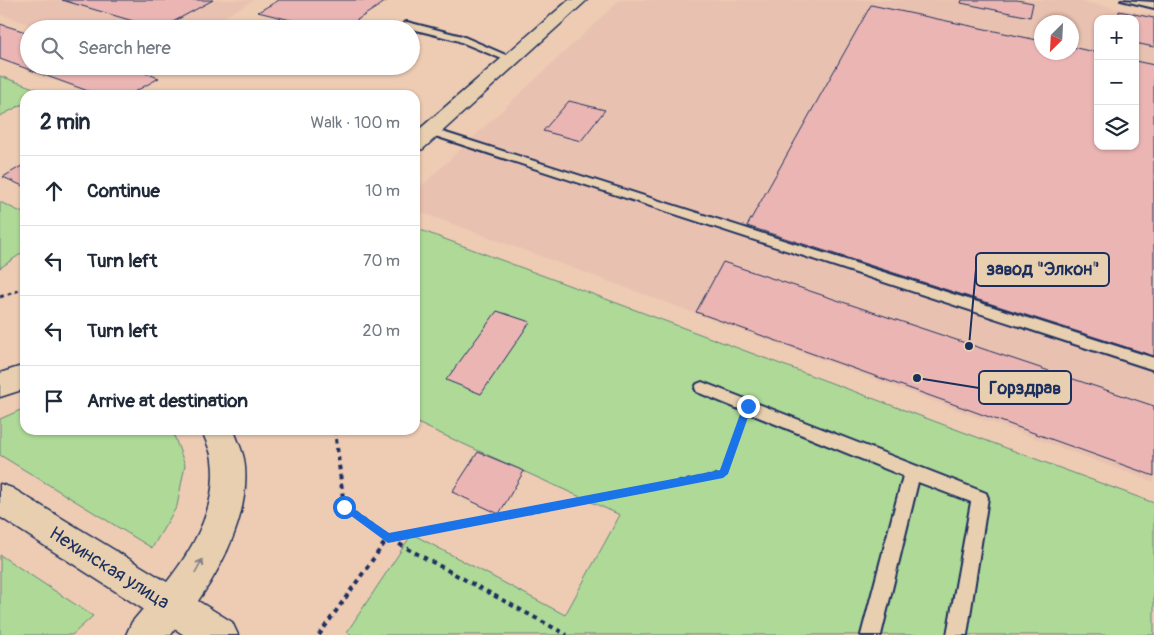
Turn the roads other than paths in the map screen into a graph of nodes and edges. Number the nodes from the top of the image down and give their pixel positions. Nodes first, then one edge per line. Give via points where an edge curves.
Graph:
1 (579, 0) edge
2 (1125, 0) edge
3 (1154, 6) edge
4 (420, 28) edge
5 (510, 59) junction
6 (430, 131) junction
7 (420, 140) edge
8 (1154, 364) edge
9 (20, 379) edge
10 (0, 385) edge
11 (702, 388) dead end
12 (220, 435) edge
13 (912, 472) junction
14 (0, 499) edge
15 (172, 606) junction
16 (145, 635) edge
17 (219, 635) edge
18 (871, 635) edge
19 (957, 635) edge

1 - 5 main road
2 - 3 lane
4 - 5 lane via 459,38
5 - 6 main road
6 - 7 main road
6 - 8 lane
9 - 10 main road
11 - 13 lane
15 -> 12 main road via 200,567 218,529 227,493 228,461
13 - 18 lane
13 - 19 lane via 980,498
14 - 15 main road, Нехинская улица
15 - 16 main road
15 - 17 main road, Нехинская улица

